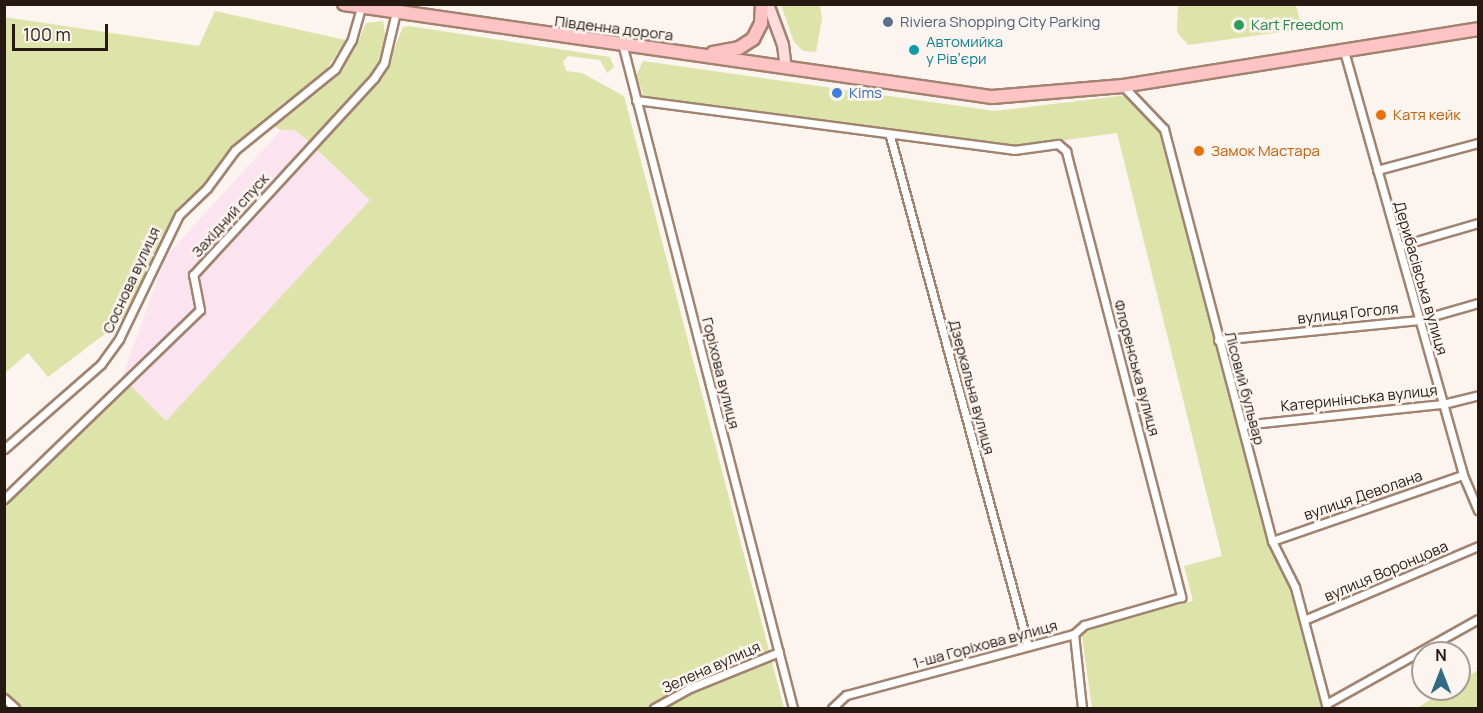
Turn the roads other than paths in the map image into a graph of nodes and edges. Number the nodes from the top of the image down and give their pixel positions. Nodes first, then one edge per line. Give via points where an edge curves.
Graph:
1 (344, 4) edge
2 (762, 4) edge
3 (361, 7) junction
4 (770, 8) edge
5 (396, 12) junction
6 (1479, 29) edge
7 (622, 44) junction
8 (1344, 51) junction
9 (703, 55) junction
10 (786, 68) junction
11 (1123, 86) junction
12 (636, 100) junction
13 (890, 136) junction
14 (1479, 143) edge
15 (1377, 170) junction
16 (1479, 223) edge
17 (1399, 246) junction
18 (1479, 303) edge
19 (1419, 320) junction
20 (1218, 340) junction
21 (1479, 395) edge
22 (1443, 404) junction
23 (1242, 424) junction
24 (4, 449) edge
25 (1463, 475) junction
26 (4, 499) edge
27 (1479, 510) edge
28 (1272, 542) junction
29 (1479, 546) edge
30 (1181, 597) joint
31 (1479, 619) edge
32 (1304, 620) junction
33 (1074, 634) junction
34 (1028, 646) junction
35 (779, 652) junction
36 (4, 698) edge
37 (1327, 706) edge
38 (15, 708) edge
39 (654, 708) edge
40 (793, 708) edge
41 (832, 708) edge
42 (1082, 708) edge

1 - 3 highway, Південна дорога
2 - 9 highway via 761,23 753,39 739,48
3 - 5 highway, Південна дорога
3 - 24 street, Соснова вулиця via 352,39 335,69 235,150 207,188 178,215 120,339 101,364
4 - 10 main road
5 - 7 highway, Південна дорога
5 - 26 street, Західний спуск via 384,63 374,78 193,275 200,310
6 - 8 highway, Південна дорога
7 - 9 highway, Південна дорога
7 - 12 street, Горіхова вулиця
8 - 11 highway, Південна дорога
8 - 15 street, Дерибасівська вулиця
9 - 10 highway, Південна дорога
10 - 11 highway, Південна дорога via 992,97
11 - 20 street, Лісовий бульвар via 1164,129
12 - 13 street
12 - 35 street, Горіхова вулиця
13 - 30 street, Флоренська вулиця via 1014,150 1064,146
13 - 34 street, Дзеркальна вулиця
14 - 15 street
15 - 17 street, Дерибасівська вулиця
16 - 17 street
17 - 19 street, Дерибасівська вулиця
18 - 19 street, вулиця Гоголя
19 - 20 street, вулиця Гоголя
19 - 22 street, Дерибасівська вулиця
20 - 23 street, Лісовий бульвар
21 - 22 street, Катеринінська вулиця
22 - 23 street, Катеринінська вулиця
22 - 25 street, Дерибасівська вулиця
23 - 28 street, Лісовий бульвар
25 - 27 street, Дерибасівська вулиця
25 - 28 street, вулиця Деволана
28 - 32 street, Лісовий бульвар via 1291,577
29 - 32 street, вулиця Воронцова
30 - 33 street, 1-ша Горіхова вулиця via 1084,625
31 - 37 street
32 - 37 street, Лісовий бульвар
33 - 34 street, 1-ша Горіхова вулиця
33 - 42 street
34 - 41 street, 1-ша Горіхова вулиця via 846,695
35 - 39 street, Зелена вулиця via 690,688
35 - 40 street, Горіхова вулиця
36 - 38 street

